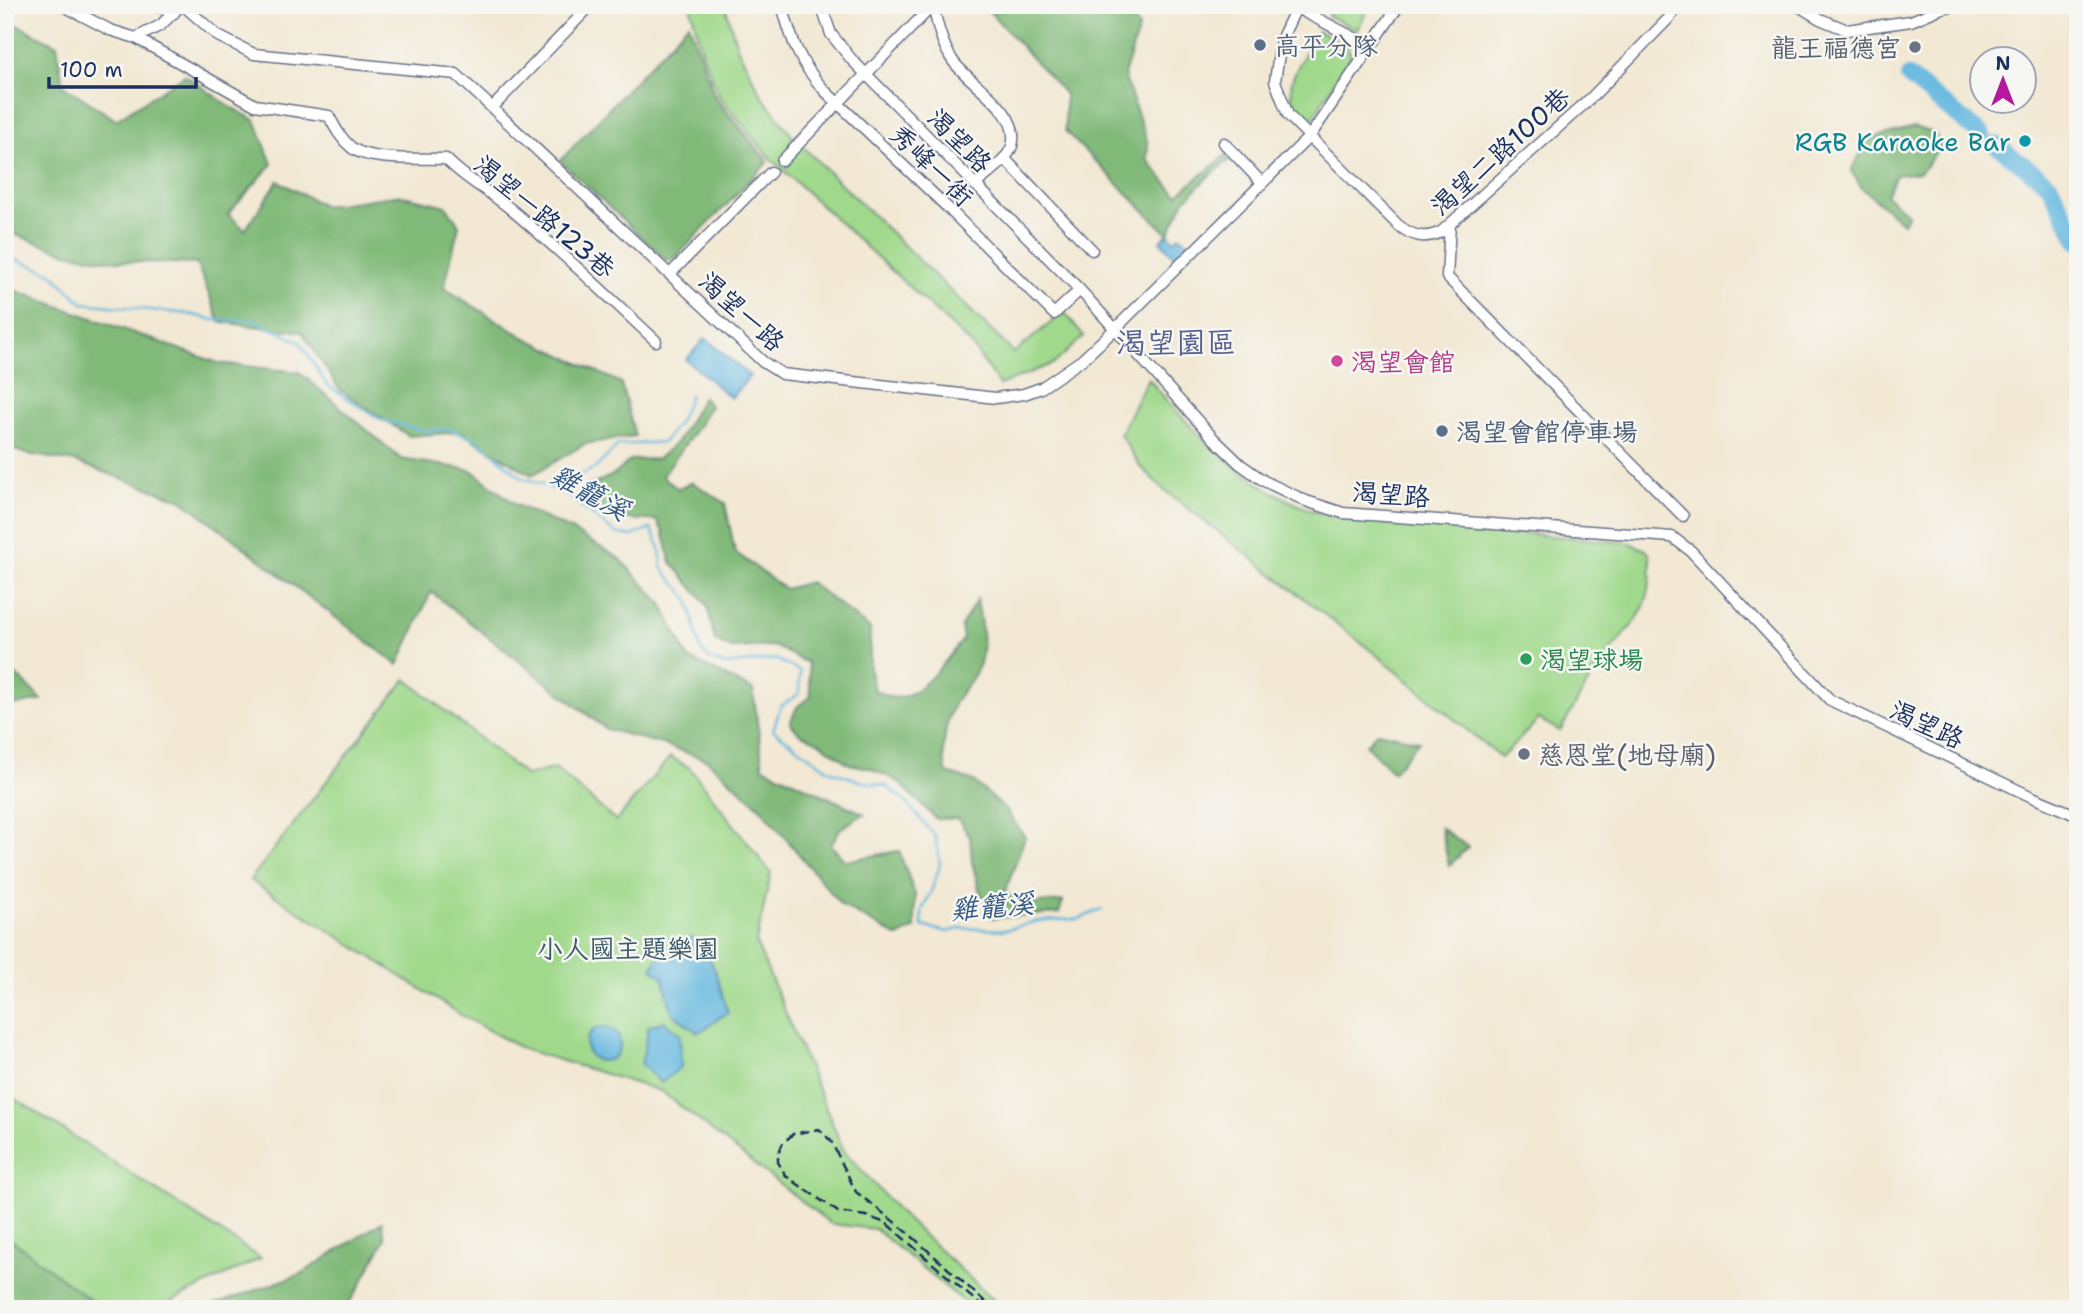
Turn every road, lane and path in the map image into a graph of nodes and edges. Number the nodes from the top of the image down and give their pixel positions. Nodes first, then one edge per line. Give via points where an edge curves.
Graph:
1 (62, 5) edge
2 (155, 5) edge
3 (591, 5) edge
4 (782, 5) edge
5 (821, 5) edge
6 (933, 5) edge
7 (1399, 5) edge
8 (1676, 5) edge
9 (1797, 5) edge
10 (1956, 5) edge
11 (1294, 7) edge
12 (1941, 7) edge
13 (179, 8) edge
14 (1929, 9) edge
15 (136, 38) junction
16 (1370, 46) junction
17 (866, 75) junction
18 (838, 104) junction
19 (492, 107) junction
20 (1310, 136) junction
21 (1224, 143) dead end
22 (1004, 158) junction
23 (782, 161) dead end
24 (772, 172) dead end
25 (1262, 183) junction
26 (975, 185) junction
27 (1450, 225) junction
28 (1092, 250) dead end
29 (670, 274) junction
30 (1080, 290) junction
31 (1116, 328) junction
32 (656, 341) dead end
33 (852, 371) dead end
34 (842, 381) junction
35 (1683, 516) dead end
36 (2078, 816) edge

1 - 15 street, 渴望一路123巷
2 - 13 street, 渴望一路
3 - 19 street
4 - 18 street, 秀峰一街 via 807,71
5 - 17 street, 渴望路 via 831,34
6 - 17 street
6 - 22 street via 938,30 954,61 1014,129
7 - 16 street, 渴望一路
8 - 27 street, 渴望二路100巷 via 1670,17 1592,97
9 - 14 street via 1847,30 1911,21
10 - 12 street
11 - 16 street
11 - 20 street, 渴望二路100巷 via 1281,40 1275,81 1288,115
12 - 14 street
13 - 15 street via 161,25
13 - 19 street, 渴望一路 via 254,54 454,68
15 - 32 street, 渴望一路123巷 via 256,105 329,116 353,149 370,156 446,159 562,252
16 - 20 street, 渴望一路
17 - 18 street
17 - 26 street, 渴望路
18 - 23 street
18 - 30 street, 秀峰一街 via 1054,314
19 - 29 street, 渴望一路
20 - 25 street, 渴望一路
20 - 27 street, 渴望二路100巷 via 1409,234 1432,236
21 - 25 street
22 - 26 street
22 - 28 street
24 - 29 street
25 - 31 street, 渴望一路
26 - 30 street, 渴望路
27 - 35 street via 1447,277
29 - 34 street, 渴望一路 via 782,374
30 - 31 street, 渴望路
31 - 34 street, 渴望一路 via 1082,360 1024,394 996,398
31 - 36 street, 渴望路 via 1214,439 1264,481 1343,513 1672,537 1691,551 1830,700
33 - 34 street

